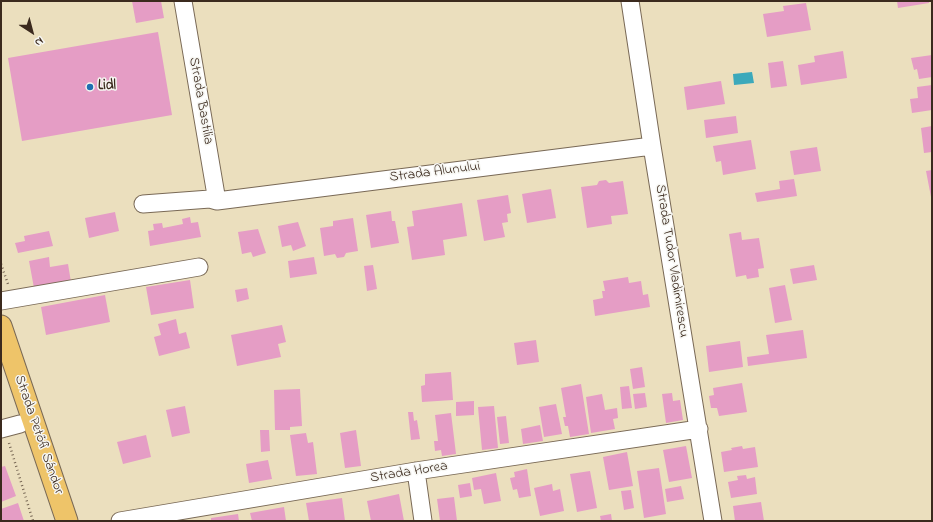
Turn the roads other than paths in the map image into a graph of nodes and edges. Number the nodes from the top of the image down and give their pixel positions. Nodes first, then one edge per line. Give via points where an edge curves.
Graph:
1 (183, 1) edge
2 (630, 1) edge
3 (652, 146) junction
4 (217, 201) junction
5 (143, 204) dead end
6 (199, 268) dead end
7 (1, 301) edge
8 (1, 326) edge
9 (1, 365) edge
10 (9, 427) edge
11 (699, 429) junction
12 (416, 471) junction
13 (52, 521) edge
14 (67, 521) edge
15 (120, 521) edge
16 (423, 521) edge
17 (713, 521) edge

1 - 4 street, Strada Bastilia
2 - 3 street, Strada Tudor Vladimirescu
3 - 4 street, Strada Alunului
3 - 11 street, Strada Tudor Vladimirescu
4 - 5 street, Strada Alunului via 210,199
6 - 7 street
8 - 14 main road, Strada Petőfi Sándor
9 - 10 main road, Strada Petőfi Sándor
10 - 13 main road, Strada Petőfi Sándor
11 - 12 street, Strada Horea
11 - 17 street, Strada Tudor Vladimirescu
12 - 15 street, Strada Horea
12 - 16 street

